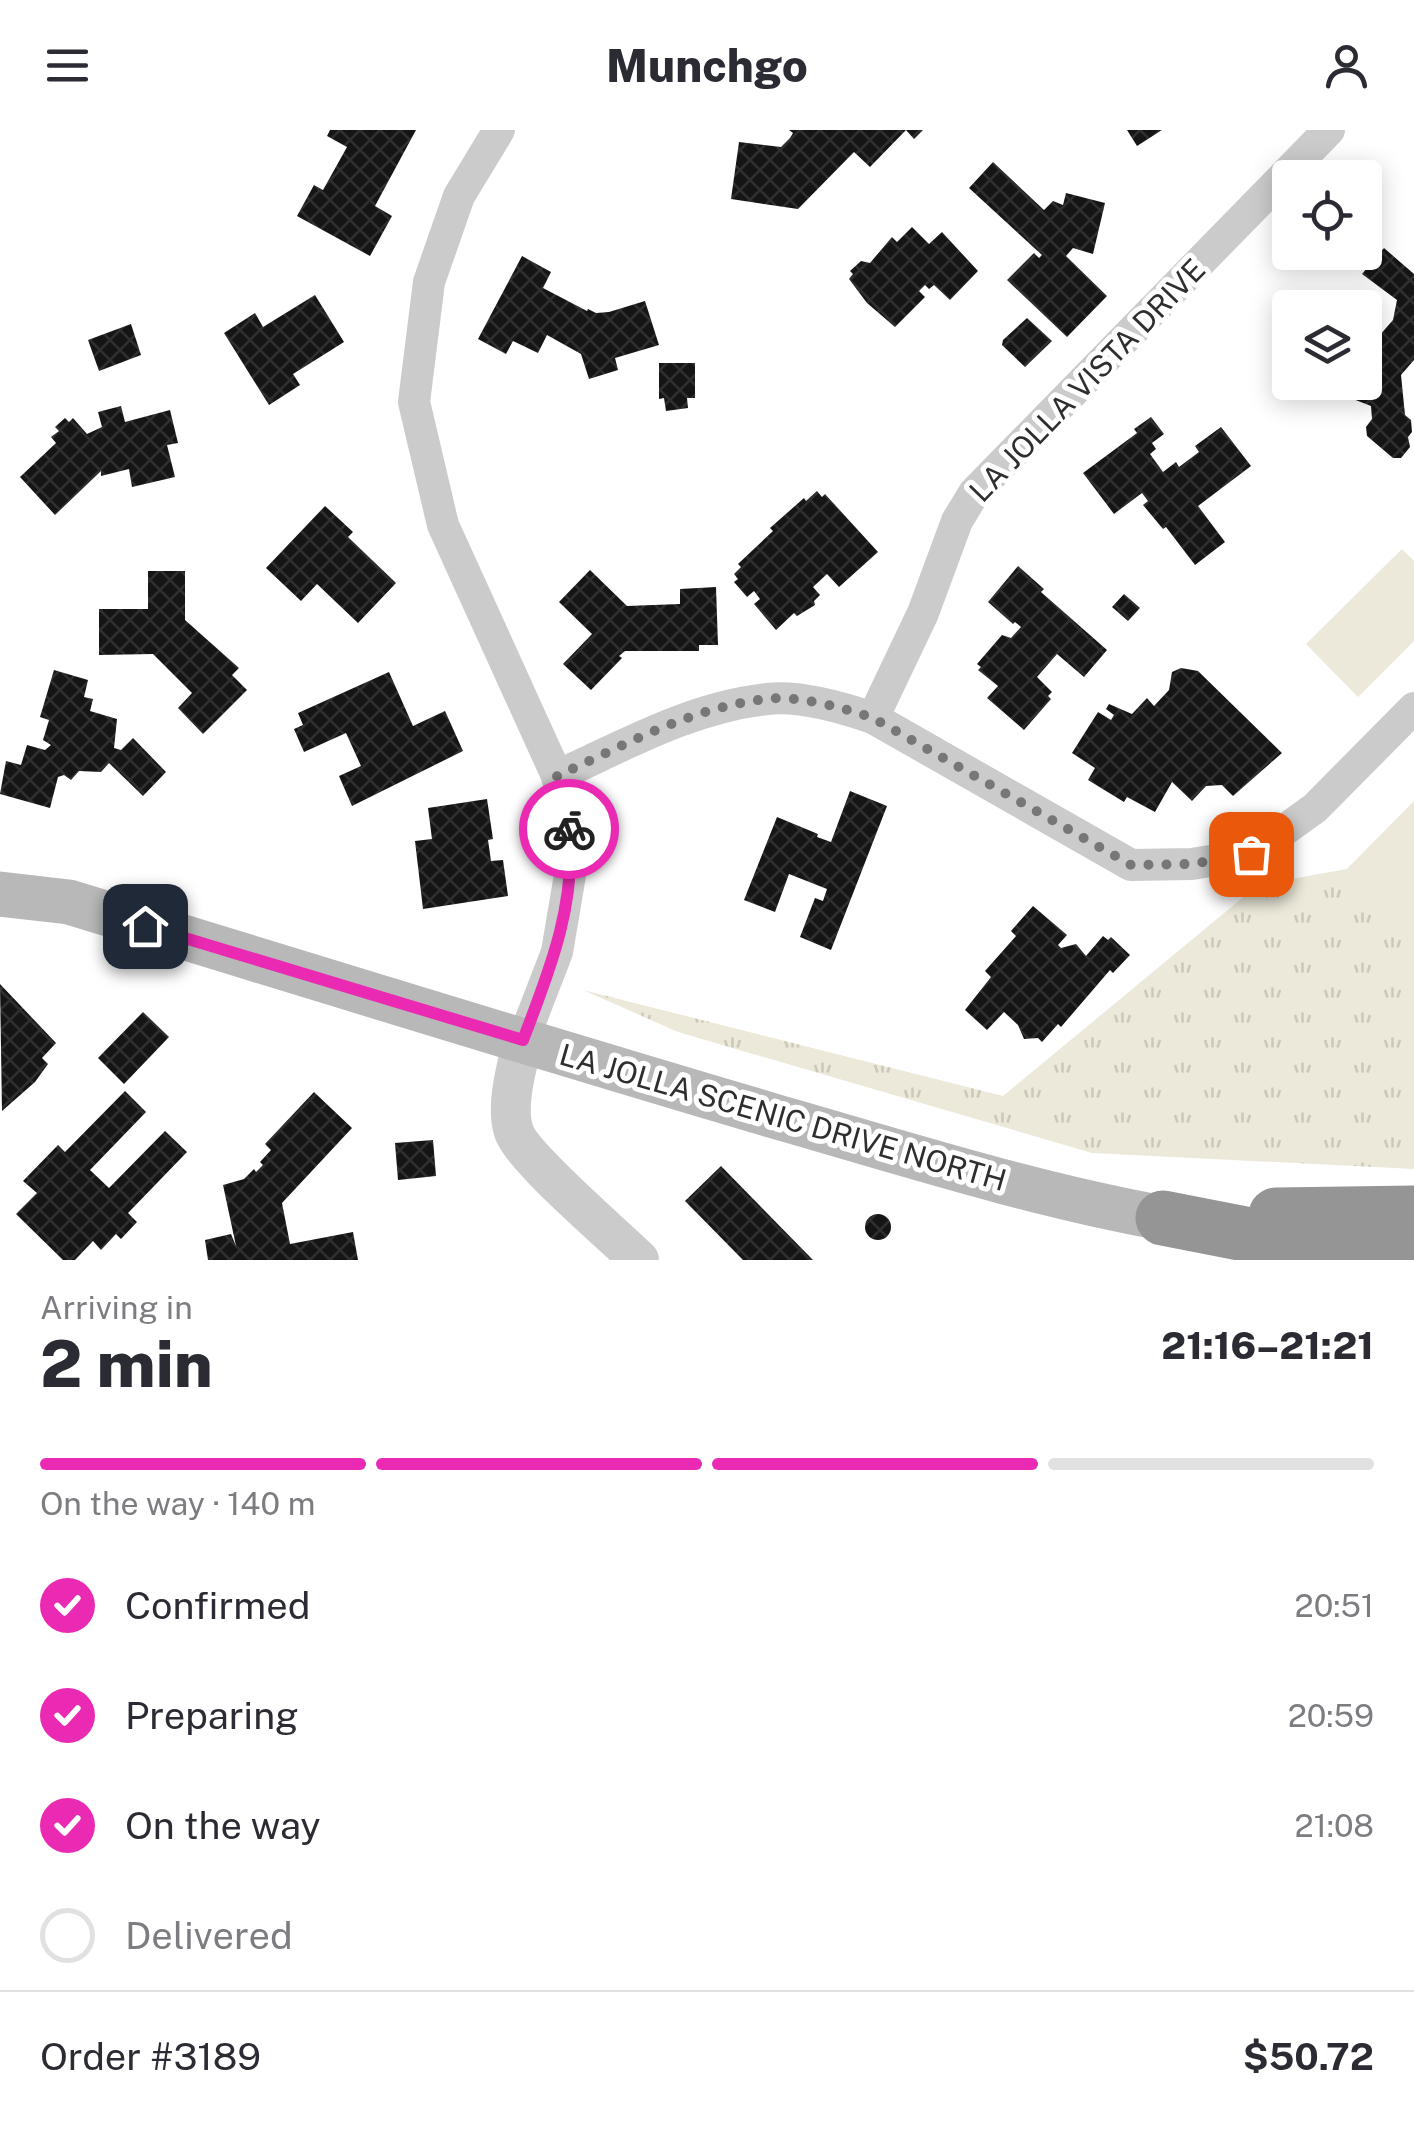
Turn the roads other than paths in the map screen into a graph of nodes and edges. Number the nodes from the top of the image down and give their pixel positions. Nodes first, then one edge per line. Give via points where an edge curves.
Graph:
1 (499, 130) edge
2 (1328, 130) edge
3 (1414, 708) edge
4 (873, 718) junction
5 (557, 776) junction
6 (0, 894) edge
7 (523, 1040) junction
8 (1414, 1213) edge
9 (1164, 1218) junction
10 (1414, 1253) edge
11 (639, 1260) edge

1 - 5 street via 460,196 428,282 414,402 443,525
2 - 4 street, LA JOLLA VISTA DRIVE via 974,493
3 - 4 street via 1314,808 1251,854 1192,864 1131,865
4 - 5 street via 770,698 682,718
5 - 7 street via 570,832 570,876 557,952
6 - 7 main road, LA JOLLA SCENIC DRIVE NORTH via 69,902
7 - 9 main road, LA JOLLA SCENIC DRIVE NORTH via 1075,1202
7 - 11 street via 512,1090 514,1132
8 - 9 highway
9 - 10 highway via 1332,1251

